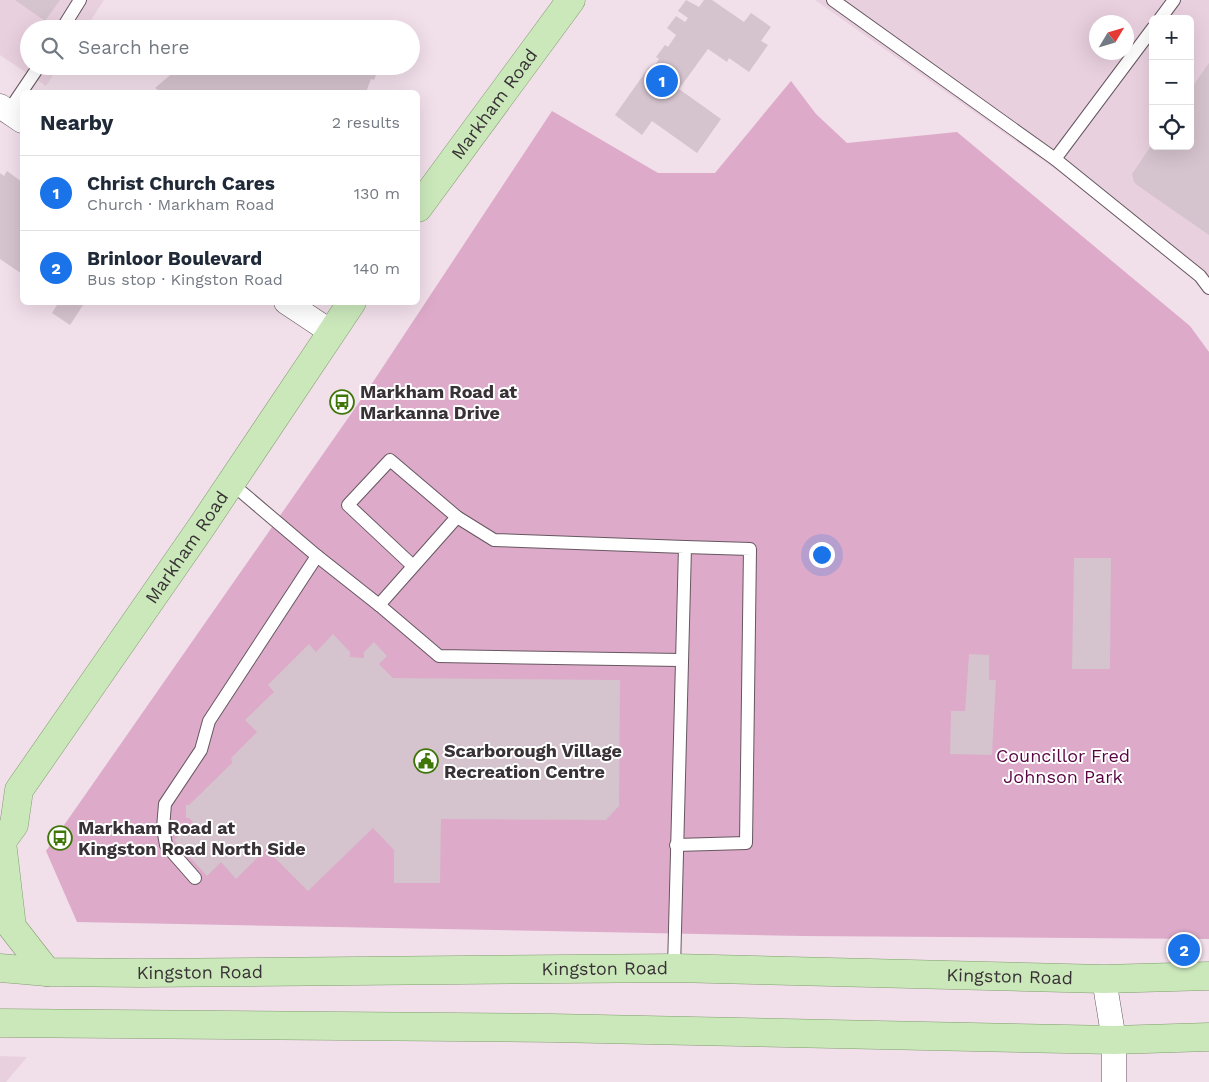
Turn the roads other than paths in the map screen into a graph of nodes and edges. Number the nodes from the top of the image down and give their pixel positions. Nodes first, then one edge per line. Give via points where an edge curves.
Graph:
1 (80, 0) edge
2 (570, 0) edge
3 (833, 0) edge
4 (1174, 0) edge
5 (1163, 15) edge
6 (68, 20) edge
7 (1149, 33) edge
8 (33, 75) edge
9 (24, 90) edge
10 (20, 97) edge
11 (10, 113) edge
12 (1055, 159) junction
13 (420, 205) edge
14 (1209, 288) edge
15 (290, 305) edge
16 (350, 305) edge
17 (331, 332) junction
18 (231, 483) junction
19 (457, 517) junction
20 (685, 547) junction
21 (317, 556) junction
22 (413, 566) junction
23 (379, 605) junction
24 (680, 660) junction
25 (9, 795) edge
26 (1, 843) edge
27 (676, 845) junction
28 (195, 878) dead end
29 (0, 968) edge
30 (674, 968) junction
31 (46, 972) junction
32 (1209, 976) edge
33 (1104, 979) junction
34 (0, 1023) edge
35 (1209, 1038) edge
36 (1114, 1040) junction
37 (1114, 1082) edge

1 - 6 lane
2 - 13 main road, Markham Road
3 - 12 lane
4 - 5 lane
7 - 12 lane
8 - 9 lane
10 - 11 lane
12 - 14 lane via 1200,276
15 - 17 street
16 - 17 main road, Markham Road
17 - 18 main road, Markham Road
18 - 21 lane
18 - 25 main road, Markham Road
19 - 20 lane via 494,540
19 - 22 lane
19 - 22 lane via 390,460 348,505
20 - 24 lane
20 - 27 lane via 750,549 746,842
21 - 23 lane
21 - 28 lane via 209,721 201,750 165,804 163,828 166,845
22 - 23 lane
23 - 24 lane via 438,656
24 - 27 lane
25 - 26 main road, Markham Road via 14,825
26 - 31 main road via 12,927
27 - 30 lane
29 - 31 main road, Kingston Road
30 - 31 main road, Kingston Road
30 - 33 main road, Kingston Road
32 - 33 main road, Kingston Road
33 - 36 street
34 - 36 main road via 562,1028
35 - 36 main road
36 - 37 street

